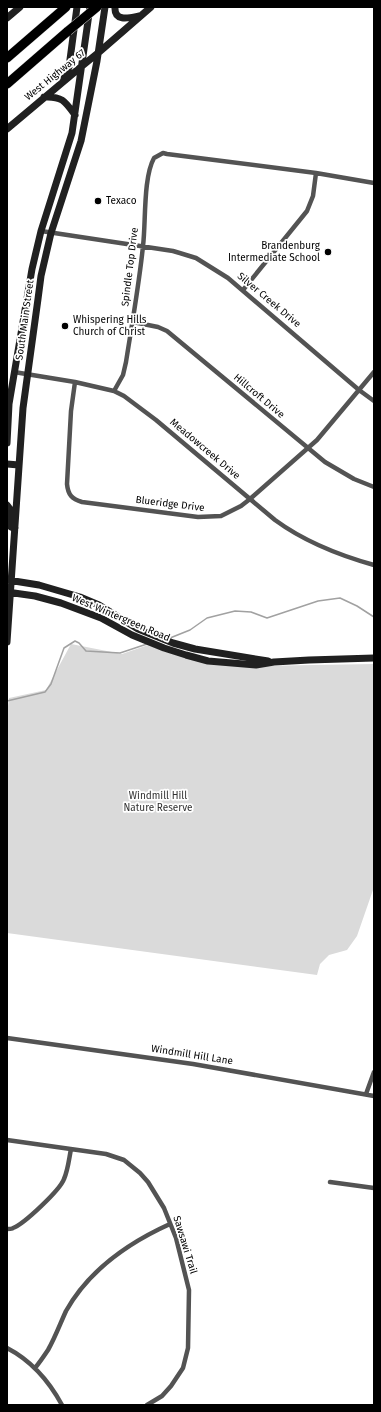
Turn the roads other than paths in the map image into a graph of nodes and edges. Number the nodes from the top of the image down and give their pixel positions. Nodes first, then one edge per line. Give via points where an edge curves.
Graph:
1 (20, 7) edge
2 (66, 7) edge
3 (77, 7) edge
4 (90, 7) edge
5 (97, 7) edge
6 (105, 7) edge
7 (115, 7) edge
8 (151, 7) edge
9 (140, 15) junction
10 (7, 18) edge
11 (23, 44) junction
12 (98, 53) junction
13 (7, 55) edge
14 (7, 58) edge
15 (82, 66) junction
16 (7, 84) edge
17 (61, 84) junction
18 (44, 98) junction
19 (75, 115) junction
20 (7, 129) edge
21 (70, 140) junction
22 (81, 141) junction
23 (316, 173) junction
24 (374, 183) edge
25 (41, 231) junction
26 (51, 234) junction
27 (143, 247) junction
28 (243, 290) junction
29 (27, 297) junction
30 (38, 299) junction
31 (132, 322) junction
32 (14, 372) junction
33 (374, 372) edge
34 (28, 374) junction
35 (75, 382) junction
36 (359, 390) junction
37 (114, 391) junction
38 (374, 401) edge
39 (7, 443) edge
40 (308, 448) junction
41 (7, 464) edge
42 (19, 465) junction
43 (374, 487) edge
44 (250, 498) junction
45 (7, 505) edge
46 (15, 528) junction
47 (374, 565) edge
48 (9, 580) edge
49 (9, 592) edge
50 (7, 642) edge
51 (374, 658) edge
52 (274, 662) junction
53 (7, 1038) edge
54 (374, 1072) edge
55 (366, 1094) junction
56 (374, 1096) edge
57 (7, 1140) edge
58 (71, 1149) junction
59 (330, 1182) dead end
60 (374, 1188) edge
61 (170, 1224) junction
62 (7, 1229) edge
63 (7, 1348) edge
64 (35, 1368) junction
65 (62, 1405) edge
66 (147, 1405) edge

1 - 10 street
2 - 11 highway
3 - 17 street via 69,67
4 - 15 street, South Main Street
5 - 16 highway, bridge
6 - 12 street, South Main Street
7 - 9 street via 119,17
8 - 9 street, West Highway 67
9 - 12 street, West Highway 67
11 - 13 highway
11 - 14 highway
12 - 15 street, West Highway 67
12 - 22 street, South Main Street
15 - 17 street, West Highway 67
15 - 19 street, South Main Street
17 - 18 street, West Highway 67
18 - 19 street via 63,100
18 - 20 street, West Highway 67
19 - 21 street, South Main Street
21 - 22 street
21 - 25 street, South Main Street
22 - 26 street, South Main Street
23 - 24 street
23 - 27 street, Spindle Top Drive via 163,153 158,155 152,162 147,190
23 - 28 street via 313,196 307,211
25 - 26 street, Silver Creek Drive
25 - 29 street, South Main Street
26 - 27 street, Silver Creek Drive
26 - 30 street, South Main Street
27 - 28 street, Silver Creek Drive via 173,251 196,258
27 - 31 street, Spindle Top Drive
28 - 36 street, Silver Creek Drive
29 - 30 street
29 - 32 street, South Main Street
30 - 34 street, South Main Street
31 - 37 street, Spindle Top Drive via 125,368
31 - 40 street, Hillcroft Drive via 167,331
32 - 34 street, Meadowcreek Drive
32 - 39 street, South Main Street
33 - 36 street, Blueridge Drive
34 - 35 street, Meadowcreek Drive
34 - 42 street, South Main Street
35 - 37 street, Meadowcreek Drive
35 - 44 street, Blueridge Drive via 67,491 75,500 211,518 231,512
36 - 38 street, Silver Creek Drive
36 - 40 street, Blueridge Drive
37 - 44 street, Meadowcreek Drive via 136,404
40 - 43 street, Hillcroft Drive via 338,470
40 - 44 street, Blueridge Drive
41 - 42 street
42 - 46 street, South Main Street
44 - 47 street, Meadowcreek Drive via 274,520 316,545
45 - 46 street via 10,509 8,525
46 - 48 street, South Main Street
48 - 49 street, South Main Street
48 - 52 street, West Wintergreen Road via 40,585 80,597 99,605 138,629 173,643
49 - 50 street, South Main Street
49 - 52 street, West Wintergreen Road via 61,603 101,618 130,634 170,650 208,661 256,665
51 - 52 street, West Wintergreen Road
53 - 55 street, Windmill Hill Lane via 193,1064
54 - 55 street
55 - 56 street, Windmill Hill Lane
57 - 58 street, Sawsawi Trail
58 - 61 street, Sawsawi Trail via 106,1154 124,1160 148,1182 164,1208
58 - 62 street via 63,1181 53,1194 27,1218 13,1228
59 - 60 street
61 - 64 street via 122,1250 83,1286 66,1311 48,1350
61 - 66 street, Sawsawi Trail via 189,1290 188,1348 183,1368 174,1382 162,1396
63 - 64 street
64 - 65 street

